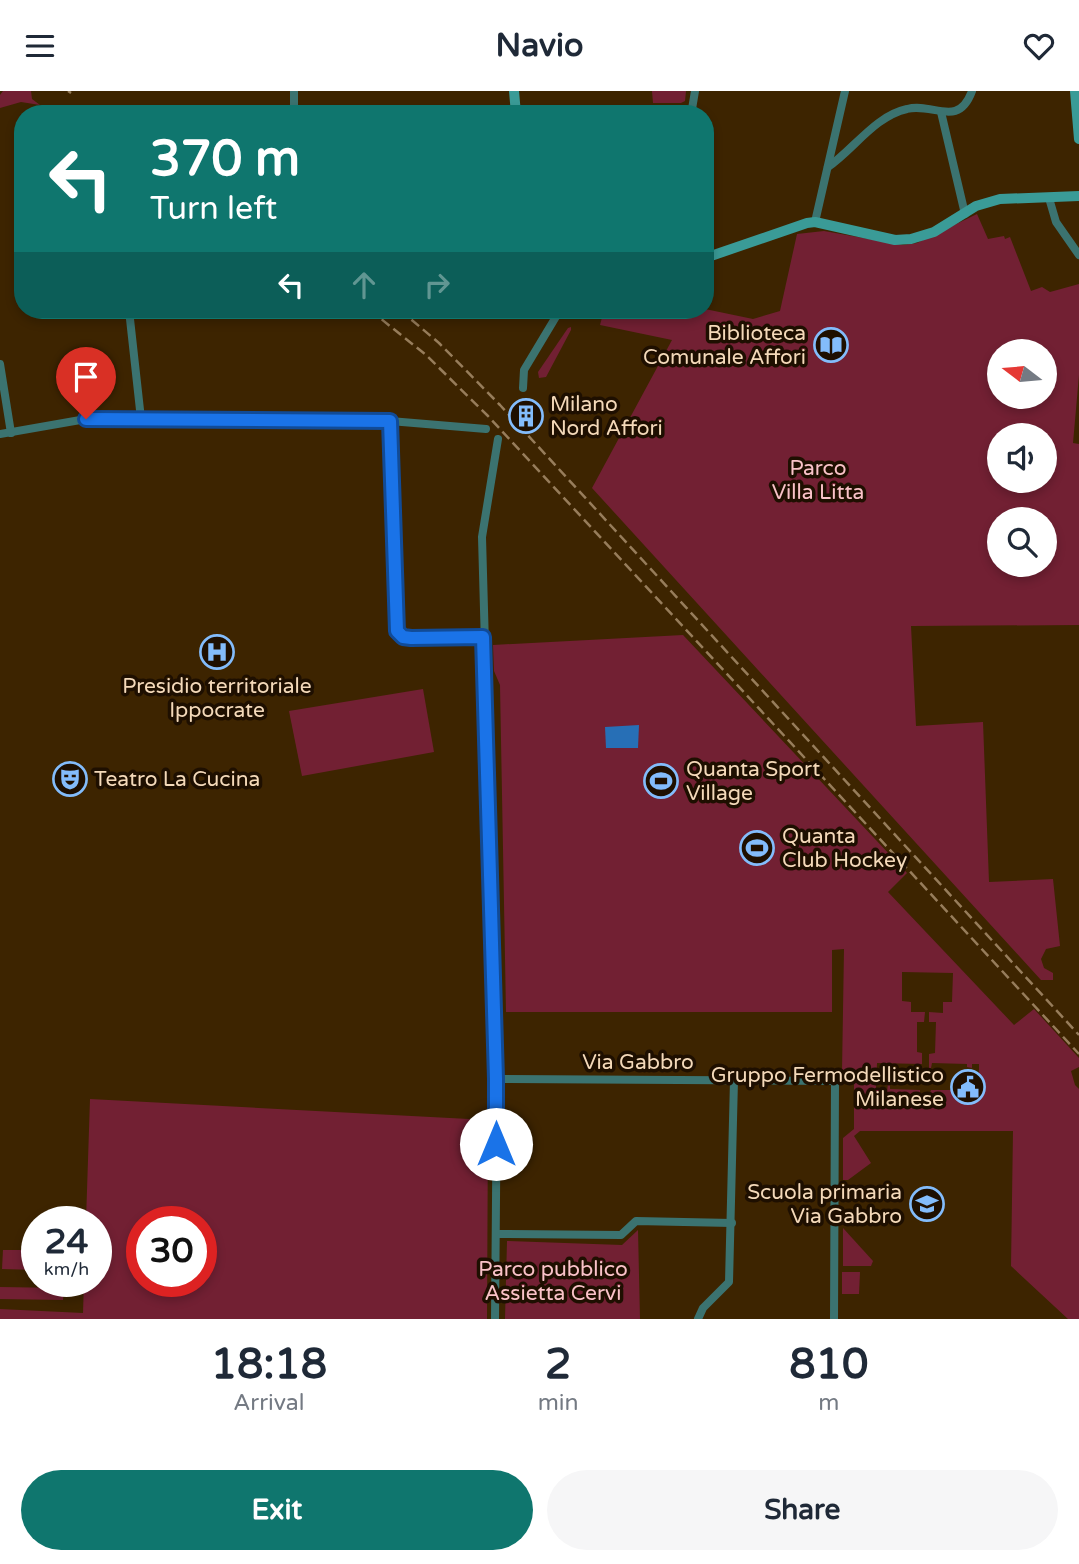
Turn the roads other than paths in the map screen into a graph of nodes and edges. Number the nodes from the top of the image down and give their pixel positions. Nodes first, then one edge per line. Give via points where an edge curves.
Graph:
1 (845, 91) edge
2 (972, 91) edge
3 (1074, 91) edge
4 (941, 112) junction
5 (1079, 139) edge
6 (828, 167) junction
7 (1079, 196) edge
8 (1049, 198) junction
9 (965, 214) junction
10 (815, 222) junction
11 (714, 255) edge
12 (1079, 255) edge
13 (130, 319) edge
14 (555, 319) edge
15 (557, 319) edge
16 (553, 323) junction
17 (0, 364) edge
18 (523, 388) dead end
19 (141, 419) junction
20 (390, 421) junction
21 (486, 429) dead end
22 (11, 433) junction
23 (0, 434) edge
24 (498, 439) dead end
25 (483, 637) junction
26 (496, 1079) junction
27 (734, 1080) junction
28 (732, 1223) junction
29 (496, 1234) junction
30 (495, 1319) edge
31 (698, 1319) edge
32 (834, 1319) edge

1 - 6 street
2 - 4 street via 960,109
3 - 5 street
4 - 6 street via 918,107 899,111 878,123
4 - 9 street
6 - 10 street
7 - 8 street
8 - 9 street via 1000,199
8 - 12 street via 1056,222
9 - 10 street via 934,232 900,240
10 - 11 street
13 - 19 street
14 - 16 street
15 - 16 street
16 - 18 street via 524,369
17 - 22 street
19 - 20 street
19 - 22 street via 86,419
20 - 21 street
20 - 25 street via 397,631 411,638
22 - 23 street
24 - 25 street via 482,537
25 - 26 street
26 - 27 street, Via Gabbro
26 - 29 street
27 - 28 street
27 - 32 street, Via Gabbro via 835,1081
28 - 29 street via 636,1221 621,1235
28 - 31 street via 729,1282
29 - 30 street

